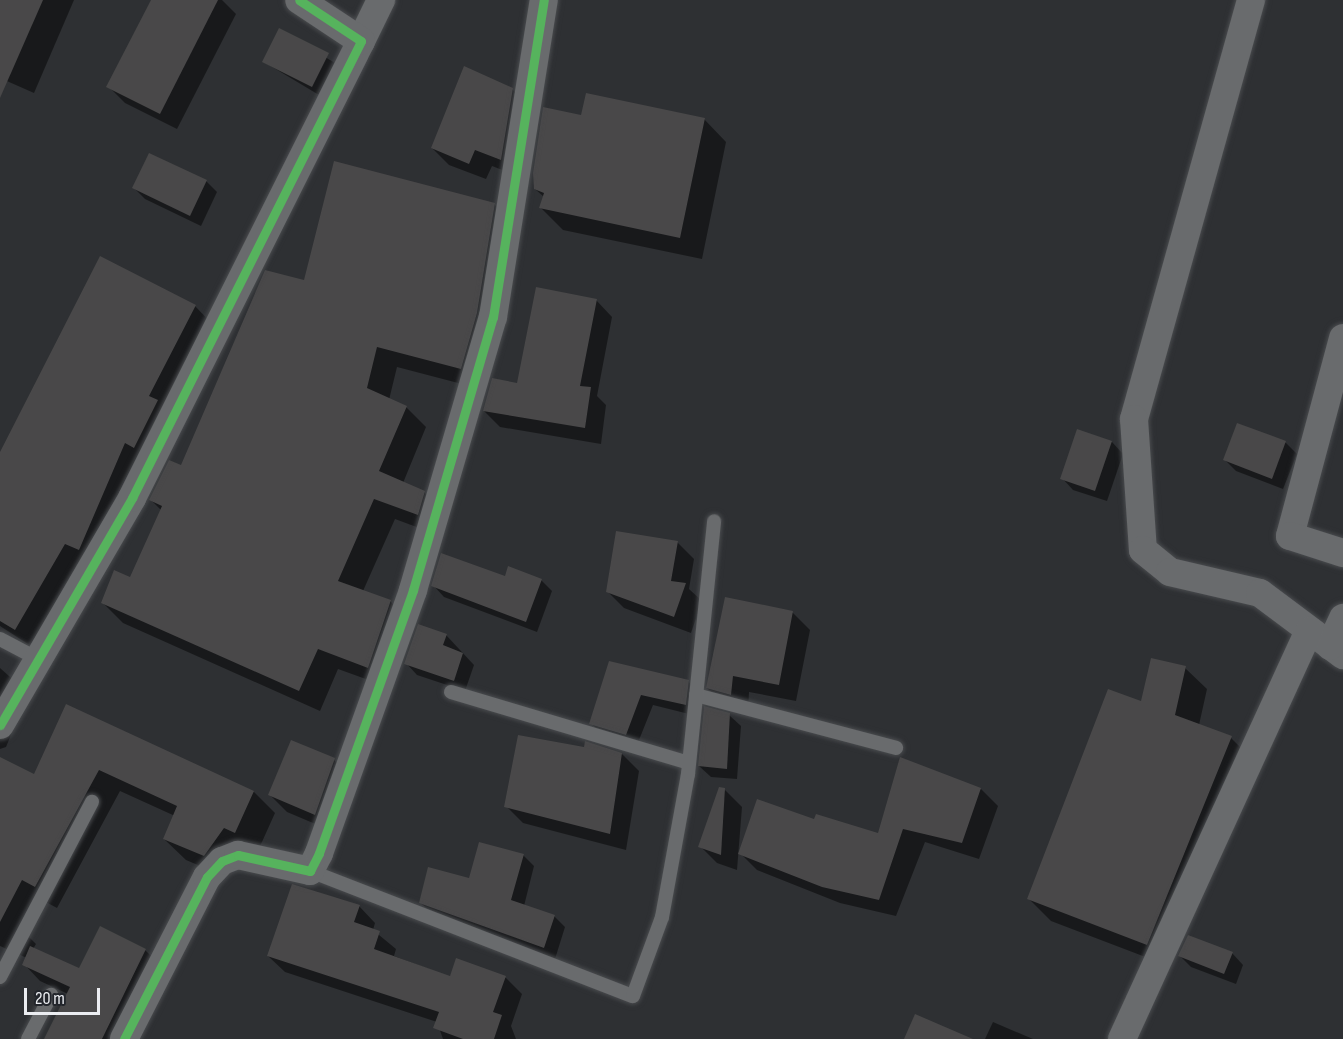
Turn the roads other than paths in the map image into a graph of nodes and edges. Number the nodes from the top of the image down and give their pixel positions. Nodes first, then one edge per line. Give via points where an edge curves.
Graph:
1 (299, 0) edge
2 (381, 0) edge
3 (544, 0) edge
4 (1251, 0) edge
5 (361, 41) junction
6 (1343, 338) edge
7 (714, 521) dead end
8 (1343, 553) edge
9 (1343, 618) edge
10 (0, 639) edge
11 (1327, 644) edge
12 (38, 659) junction
13 (452, 692) dead end
14 (696, 695) junction
15 (0, 725) edge
16 (897, 748) dead end
17 (689, 763) junction
18 (92, 802) dead end
19 (310, 871) junction
20 (0, 977) edge
21 (51, 995) dead end
22 (28, 1039) edge
23 (124, 1039) edge
24 (1122, 1039) edge

1 - 5 street
2 - 5 street
3 - 19 street via 493,317 412,590
4 - 11 street via 1134,419 1143,550 1170,572 1260,593
5 - 12 street via 132,498
6 - 8 street via 1290,536
7 - 14 lane
9 - 11 street
10 - 12 lane
11 - 24 street
12 - 15 street
13 - 17 lane
14 - 16 lane
14 - 17 lane
17 - 19 lane via 662,917 633,996
18 - 20 lane
19 - 23 street via 238,855 222,861 207,878
21 - 22 lane

